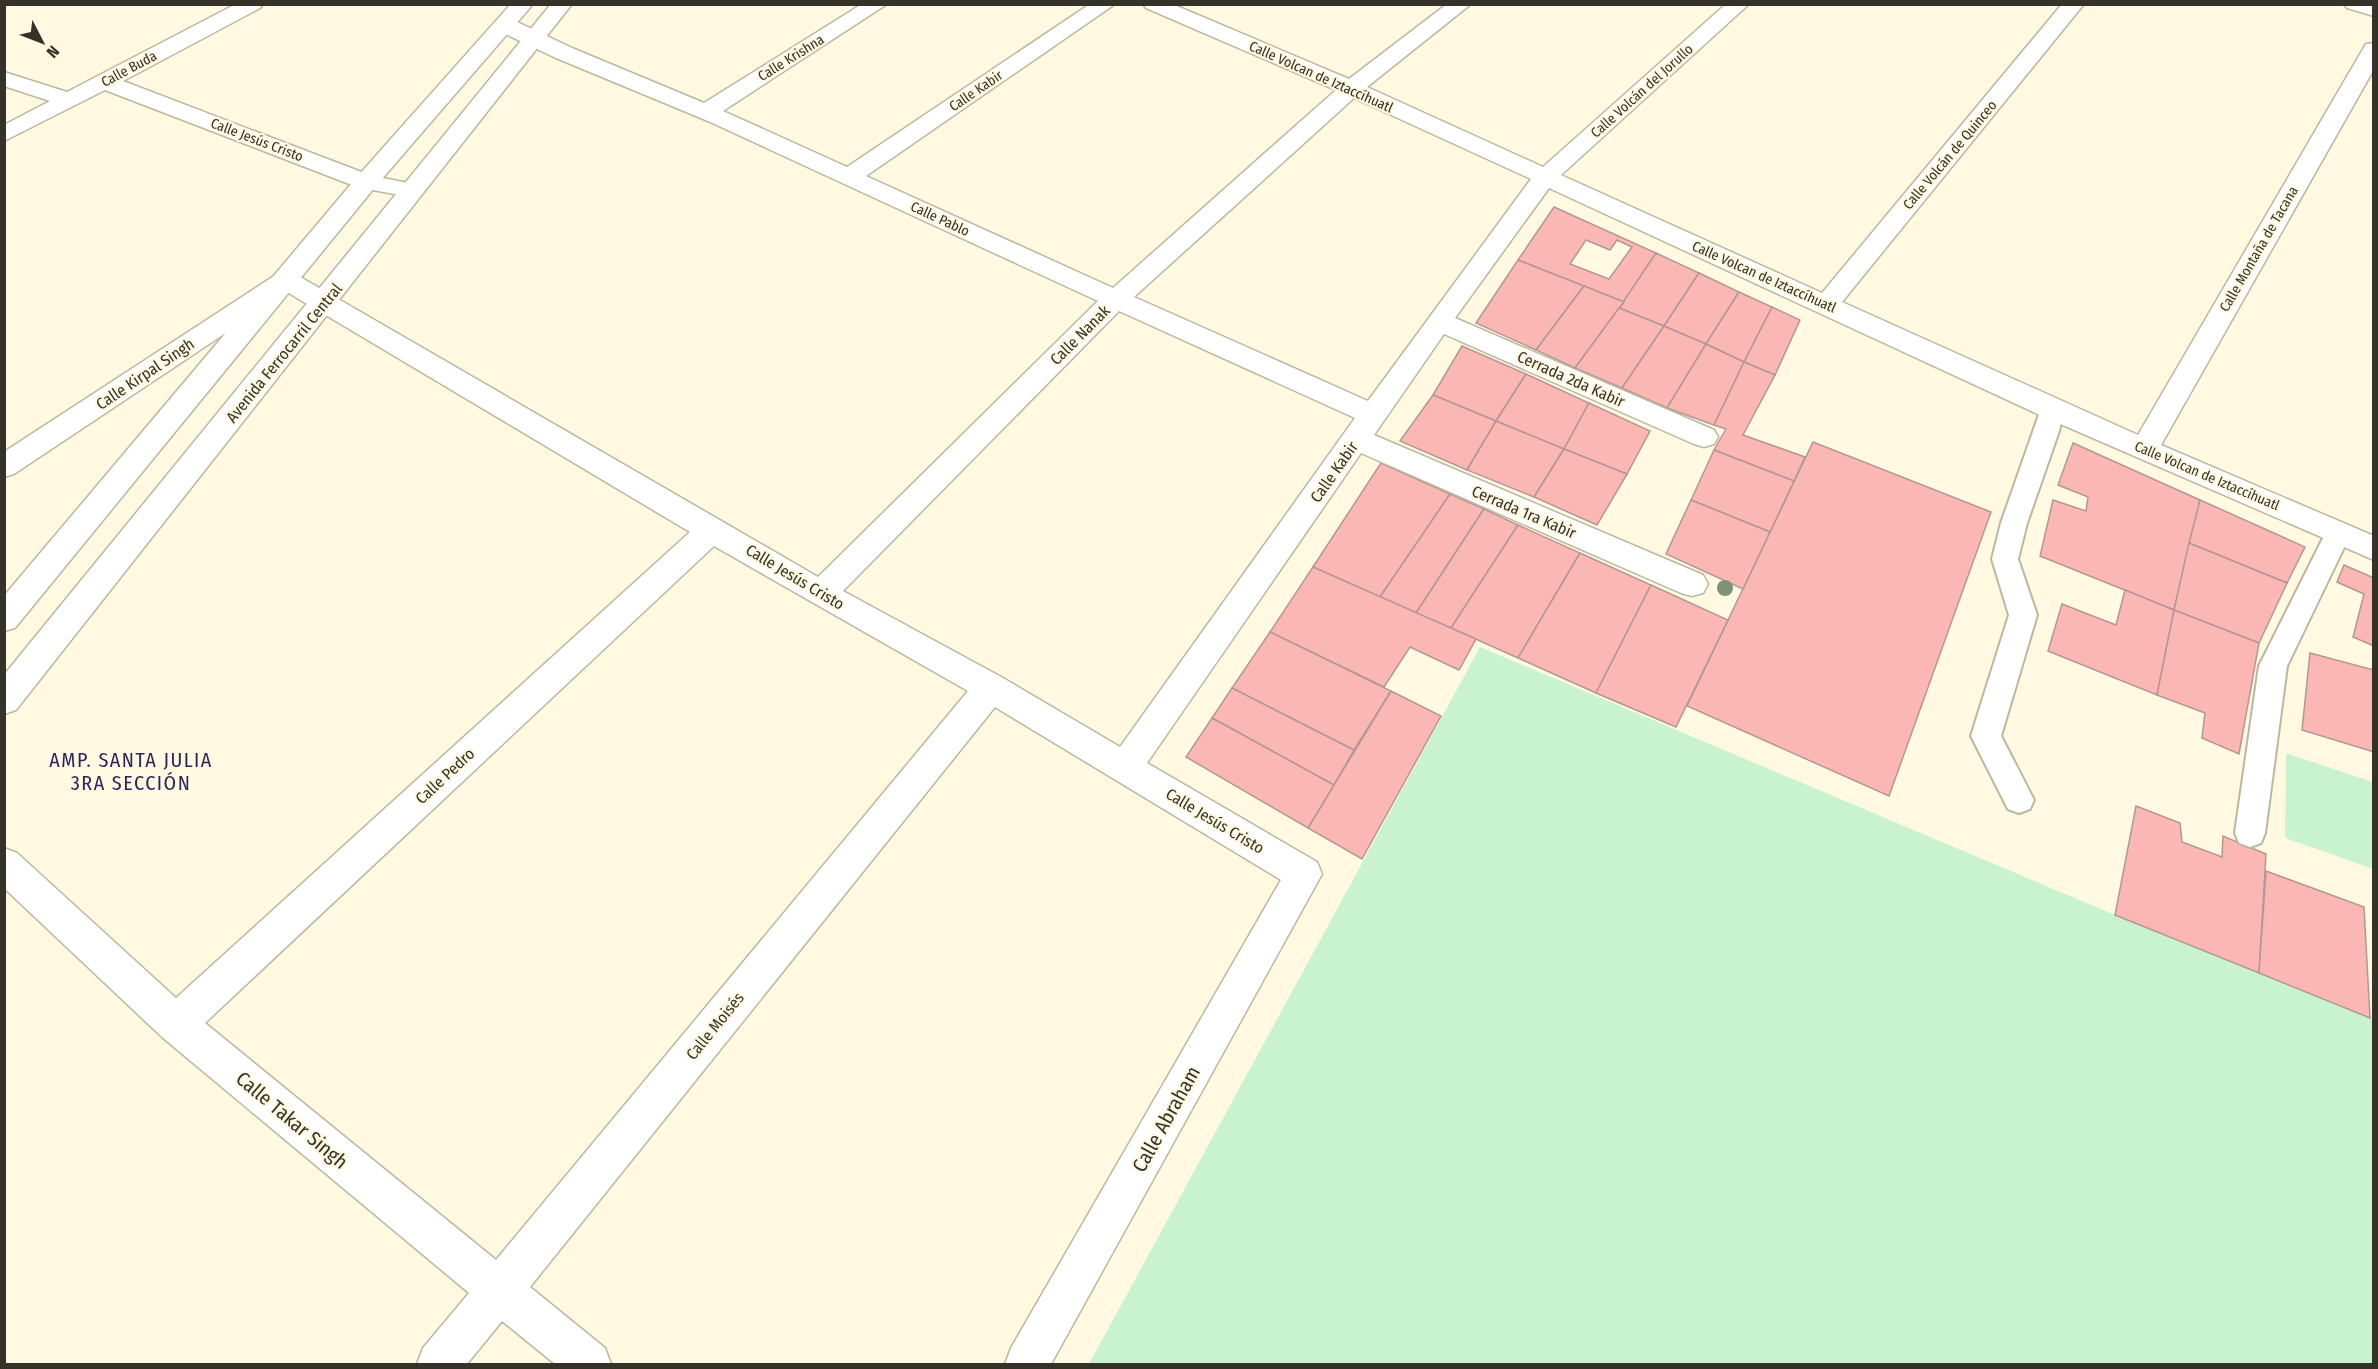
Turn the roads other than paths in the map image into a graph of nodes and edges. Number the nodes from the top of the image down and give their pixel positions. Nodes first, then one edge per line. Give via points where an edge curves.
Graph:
1 (253, 4) edge
2 (523, 4) edge
3 (562, 4) edge
4 (877, 4) edge
5 (1104, 4) edge
6 (1153, 4) edge
7 (1461, 4) edge
8 (1739, 4) edge
9 (2074, 4) edge
10 (2354, 4) edge
11 (2373, 10) edge
12 (505, 25) junction
13 (533, 40) junction
14 (2373, 49) edge
15 (4, 79) edge
16 (105, 82) junction
17 (1351, 88) junction
18 (69, 100) junction
19 (706, 112) junction
20 (4, 134) edge
21 (848, 177) junction
22 (1544, 178) junction
23 (366, 182) junction
24 (410, 190) junction
25 (286, 280) junction
26 (1115, 300) junction
27 (324, 303) junction
28 (1826, 304) junction
29 (1439, 321) junction
30 (2052, 409) junction
31 (1374, 415) junction
32 (1704, 437) dead end
33 (1357, 440) junction
34 (2144, 450) junction
35 (4, 467) edge
36 (713, 529) junction
37 (2338, 533) junction
38 (2373, 549) edge
39 (1692, 584) dead end
40 (822, 594) junction
41 (4, 620) edge
42 (991, 688) junction
43 (4, 700) edge
44 (1125, 767) junction
45 (2019, 800) dead end
46 (2250, 833) dead end
47 (4, 864) edge
48 (1304, 874) joint
49 (176, 1024) junction
50 (499, 1290) junction
51 (439, 1365) edge
52 (589, 1365) edge
53 (1027, 1365) edge

1 - 16 street, Calle Buda
2 - 12 street
3 - 13 street, Avenida Ferrocarril Central
4 - 19 street, Calle Krishna
5 - 21 street, Calle Kabir
6 - 17 street, Calle Volcan de Iztaccíhuatl
7 - 17 street, Calle Nanak
8 - 22 street, Calle Volcán del Jorullo
9 - 28 street, Calle Volcán de Quinceo
10 - 11 street
12 - 13 street, Calle Pablo
12 - 23 street
13 - 19 street, Calle Pablo
13 - 24 street, Avenida Ferrocarril Central
14 - 34 street, Calle Montaña de Tacana
15 - 18 street
16 - 18 street, Calle Buda
16 - 23 street, Calle Jesús Cristo
17 - 22 street, Calle Volcan de Iztaccíhuatl
17 - 26 street, Calle Nanak
18 - 20 street, Calle Buda
19 - 21 street, Calle Pablo
21 - 26 street, Calle Pablo
22 - 28 street, Calle Volcan de Iztaccíhuatl
22 - 29 street, Calle Kabir
23 - 24 street, Calle Jesús Cristo
23 - 25 street
24 - 27 street, Avenida Ferrocarril Central
25 - 27 street, Calle Jesús Cristo
25 - 35 street, Calle Kirpal Singh
25 - 41 street
26 - 31 street, Calle Pablo
26 - 40 street, Calle Nanak
27 - 36 street, Calle Jesús Cristo
27 - 43 street, Avenida Ferrocarril Central
28 - 30 street, Calle Volcan de Iztaccíhuatl
29 - 31 street, Calle Kabir
29 - 32 street, Cerrada 2da Kabir
30 - 34 street, Calle Volcan de Iztaccíhuatl
30 - 45 lane via 2005,560 2023,615 1986,736
31 - 33 street, Calle Kabir
33 - 39 street, Cerrada 1ra Kabir
33 - 44 street, Calle Kabir
34 - 37 street, Calle Volcan de Iztaccíhuatl
36 - 40 street, Calle Jesús Cristo
36 - 49 street, Calle Pedro
37 - 38 street, Calle Volcan de Iztaccíhuatl
37 - 46 lane via 2273,666
40 - 42 street, Calle Jesús Cristo
42 - 44 street, Calle Jesús Cristo
42 - 50 street, Calle Moisés
44 - 48 street, Calle Jesús Cristo
47 - 49 street, Calle Takar Singh
48 - 53 street, Calle Abraham
49 - 50 street, Calle Takar Singh
50 - 51 street, Calle Moisés
50 - 52 street, Calle Takar Singh

